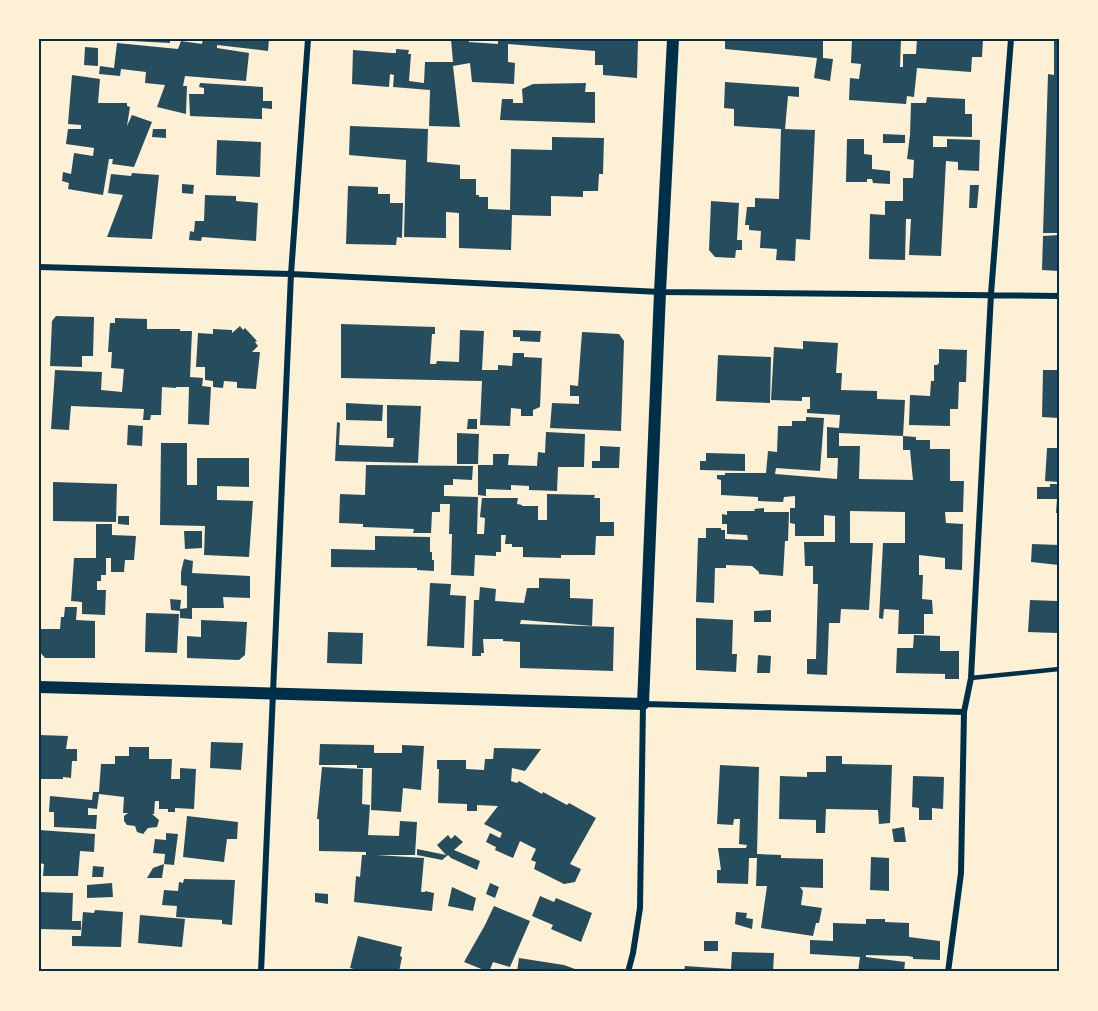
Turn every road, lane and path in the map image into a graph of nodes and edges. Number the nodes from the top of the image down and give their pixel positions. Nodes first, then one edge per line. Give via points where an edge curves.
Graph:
1 (308, 39) edge
2 (673, 39) edge
3 (1011, 39) edge
4 (39, 267) edge
5 (291, 274) junction
6 (660, 292) junction
7 (991, 294) junction
8 (1059, 296) edge
9 (1059, 669) edge
10 (971, 678) junction
11 (39, 687) edge
12 (272, 694) junction
13 (643, 704) junction
14 (964, 712) junction
15 (261, 972) edge
16 (628, 972) edge
17 (948, 972) edge

1 - 5 street
2 - 6 main road
3 - 7 street
4 - 5 street
5 - 6 street
5 - 12 street
6 - 7 street
6 - 13 main road
7 - 8 street
7 - 10 street
9 - 10 lane
10 - 14 street
11 - 12 main road
12 - 13 main road
12 - 15 street
13 - 14 street
13 - 16 street via 640,908
14 - 17 street via 961,873

